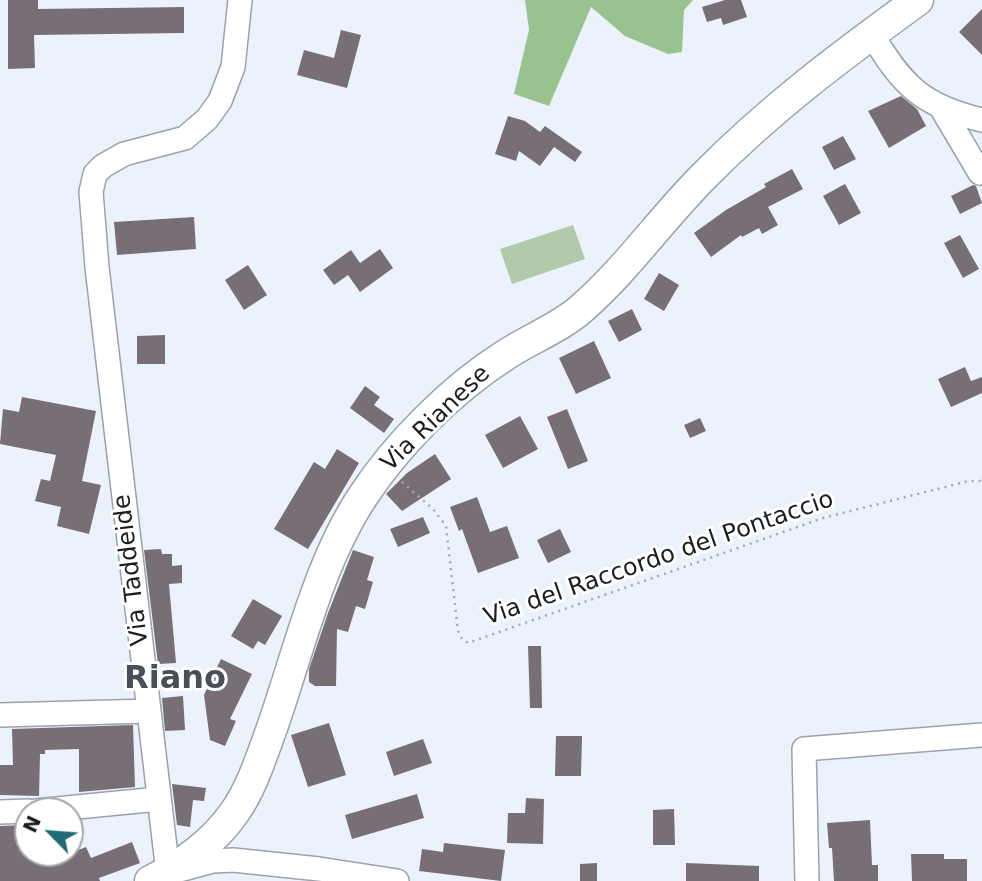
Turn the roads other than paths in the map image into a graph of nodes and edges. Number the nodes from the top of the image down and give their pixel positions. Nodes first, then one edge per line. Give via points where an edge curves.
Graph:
1 (240, 0) edge
2 (916, 1) edge
3 (871, 33) junction
4 (942, 109) junction
5 (982, 120) edge
6 (980, 173) dead end
7 (149, 711) junction
8 (0, 715) edge
9 (982, 735) edge
10 (159, 799) junction
11 (84, 806) edge
12 (159, 877) edge
13 (383, 880) edge
14 (807, 881) edge

1 - 7 street, Via Taddeide via 233,67 220,101 207,119 185,138 124,154 108,163 95,174 91,192
2 - 3 main road, Via Rianese
3 - 4 street via 904,80
3 - 12 main road, Via Rianese via 729,151 581,310 502,357 464,386 385,466 358,505 332,557 241,803 216,835
4 - 5 street
4 - 6 street
7 - 8 street
7 - 10 street, Via Taddeide
9 - 14 street via 804,749
10 - 11 street
10 - 12 street, Via Taddeide
12 - 13 street via 207,862 233,860

